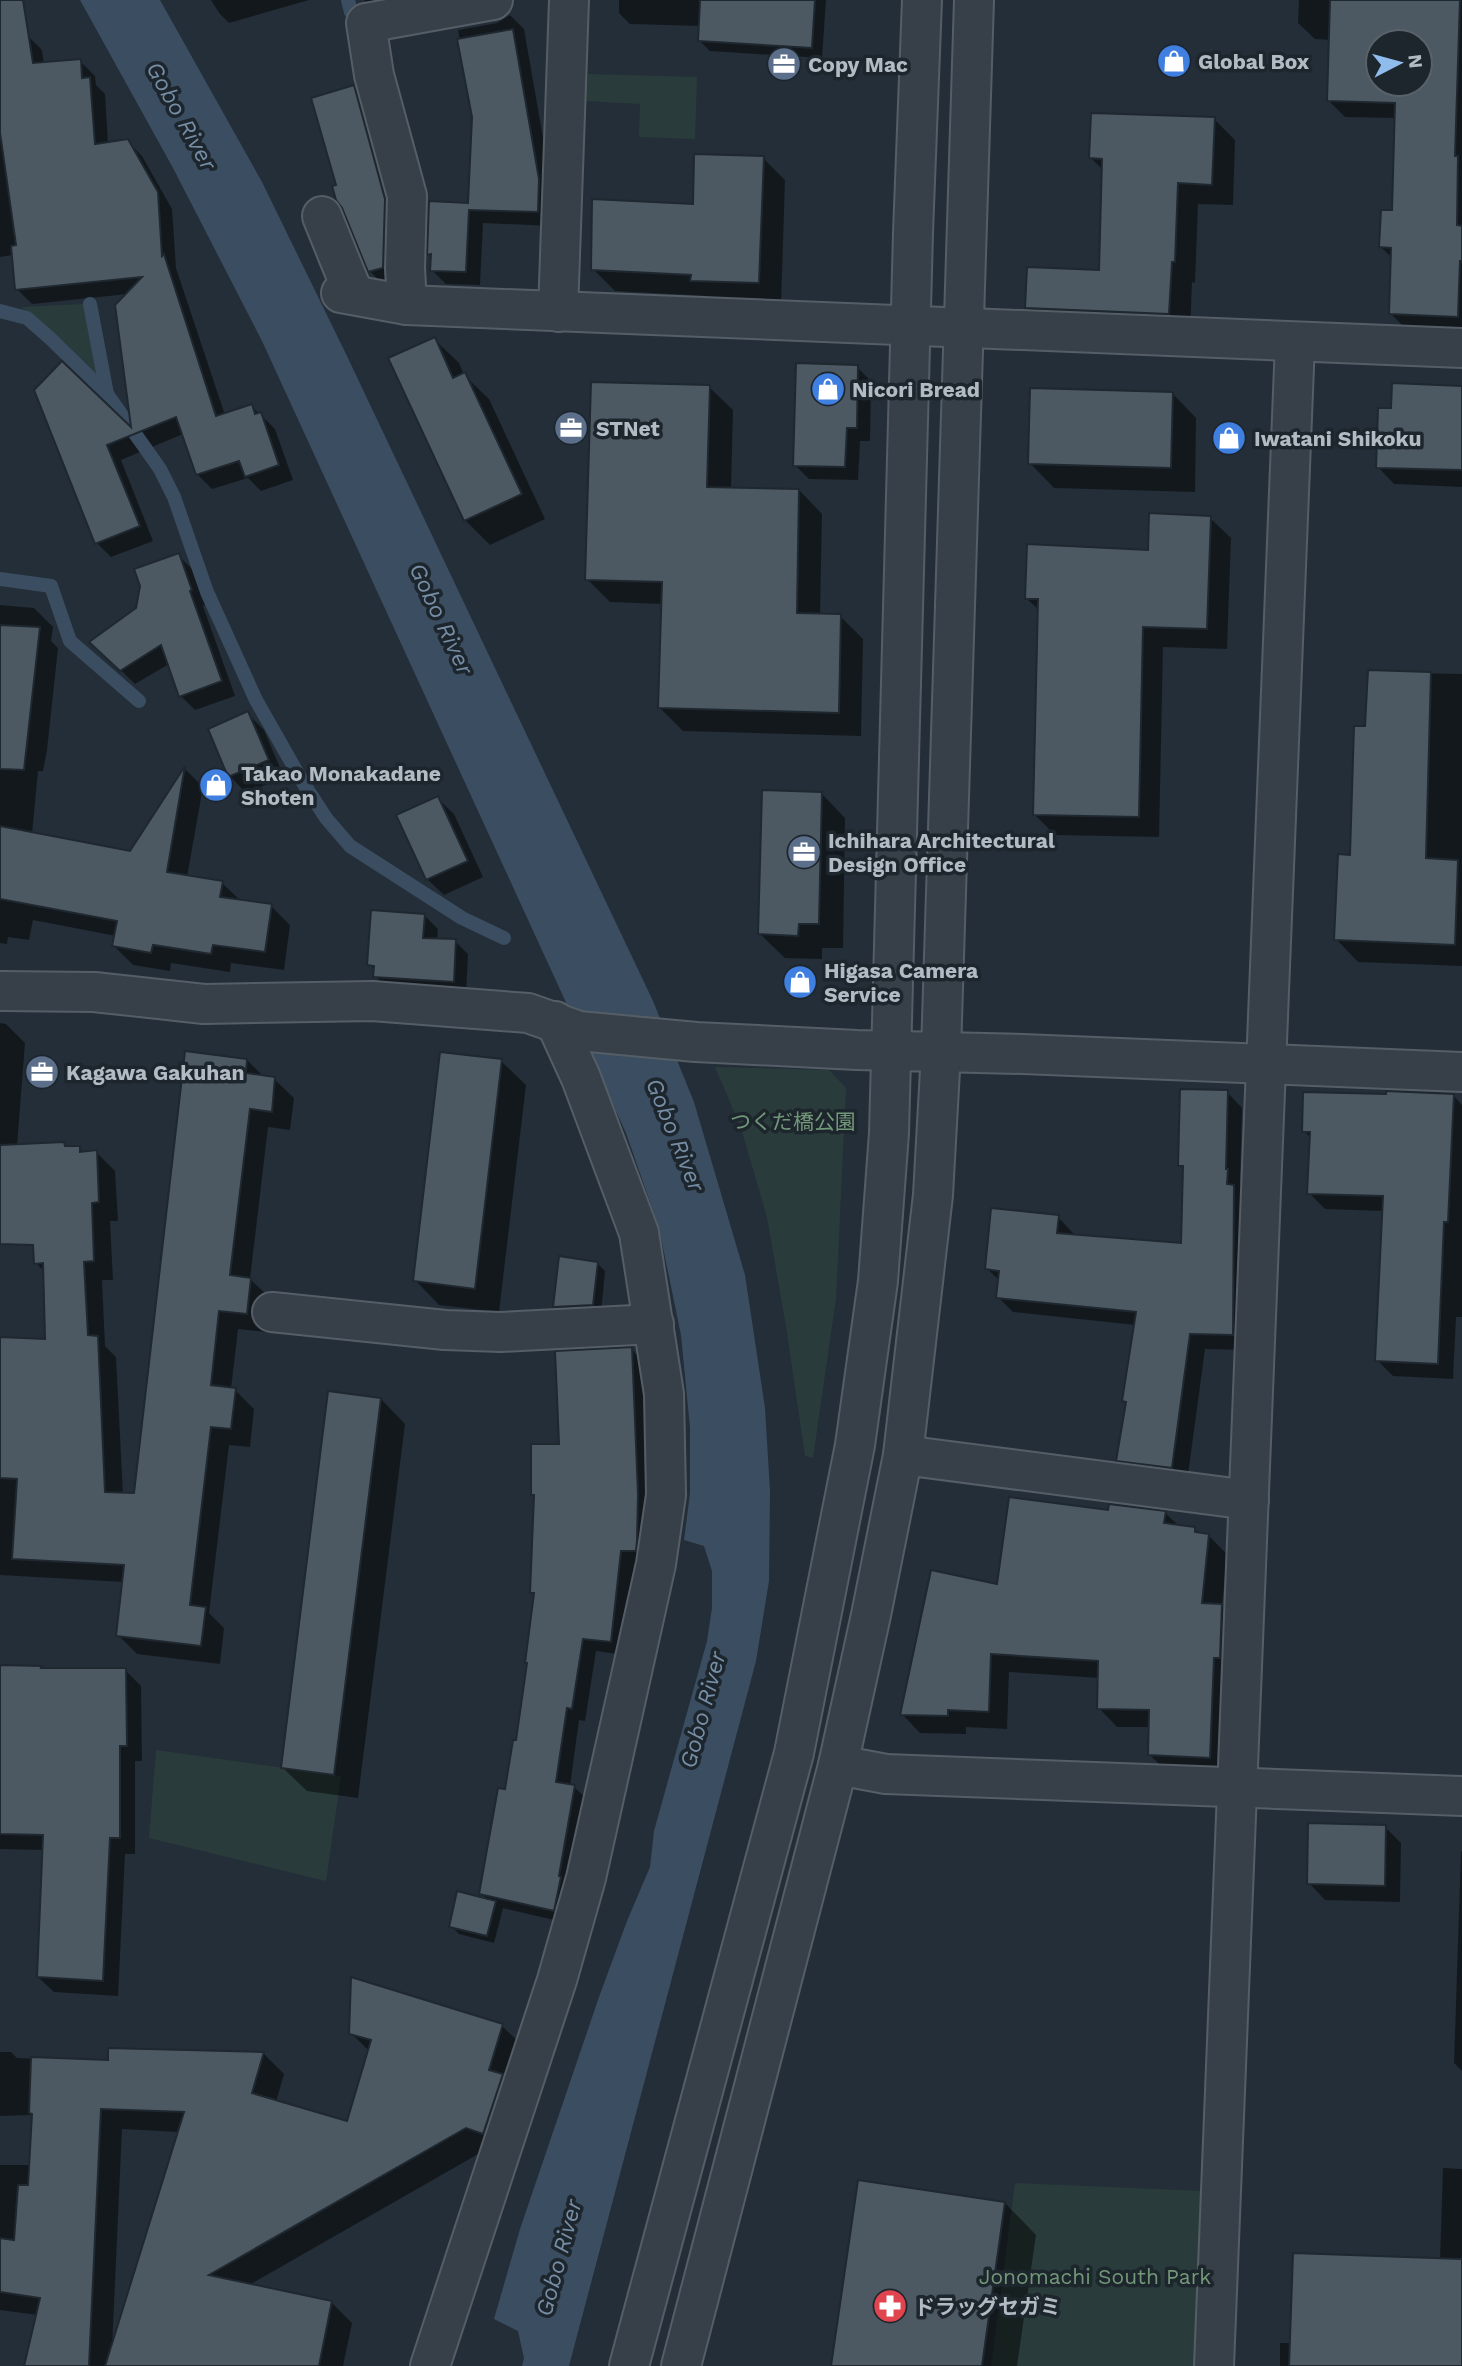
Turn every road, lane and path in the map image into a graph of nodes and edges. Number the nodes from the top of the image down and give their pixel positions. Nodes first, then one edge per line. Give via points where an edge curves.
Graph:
1 (494, 0) edge
2 (569, 0) edge
3 (922, 0) edge
4 (974, 0) edge
5 (322, 216) dead end
6 (407, 305) junction
7 (558, 312) junction
8 (912, 325) junction
9 (965, 328) junction
10 (1295, 342) junction
11 (1462, 348) edge
12 (0, 991) edge
13 (567, 1026) junction
14 (890, 1051) junction
15 (941, 1052) junction
16 (1266, 1064) junction
17 (1462, 1072) edge
18 (272, 1312) dead end
19 (654, 1324) junction
20 (902, 1455) junction
21 (1250, 1500) junction
22 (838, 1765) junction
23 (1238, 1787) junction
24 (1462, 1796) edge
25 (430, 2366) edge
26 (629, 2366) edge
27 (681, 2366) edge
28 (1214, 2366) edge

1 - 6 street via 366,23 374,75 407,196
2 - 7 street
3 - 8 street
4 - 9 street
5 - 6 street via 347,294
6 - 7 street
7 - 8 street
8 - 9 street
8 - 14 street
9 - 10 street
9 - 15 street
10 - 11 street
10 - 16 street
12 - 13 street via 94,992 204,1004 372,1001 528,1013
13 - 14 street via 681,1041
13 - 19 street via 581,1078 639,1233
14 - 15 street
14 - 26 street via 889,1133 877,1280 855,1445 818,1635 794,1753
15 - 16 street
15 - 20 street via 933,1195
16 - 17 street
16 - 21 street
18 - 19 street via 501,1332
19 - 25 street via 664,1394 666,1495 656,1564 586,1878
20 - 21 street
20 - 22 street
21 - 23 street
22 - 23 street via 887,1774
22 - 27 street
23 - 24 street
23 - 28 street

